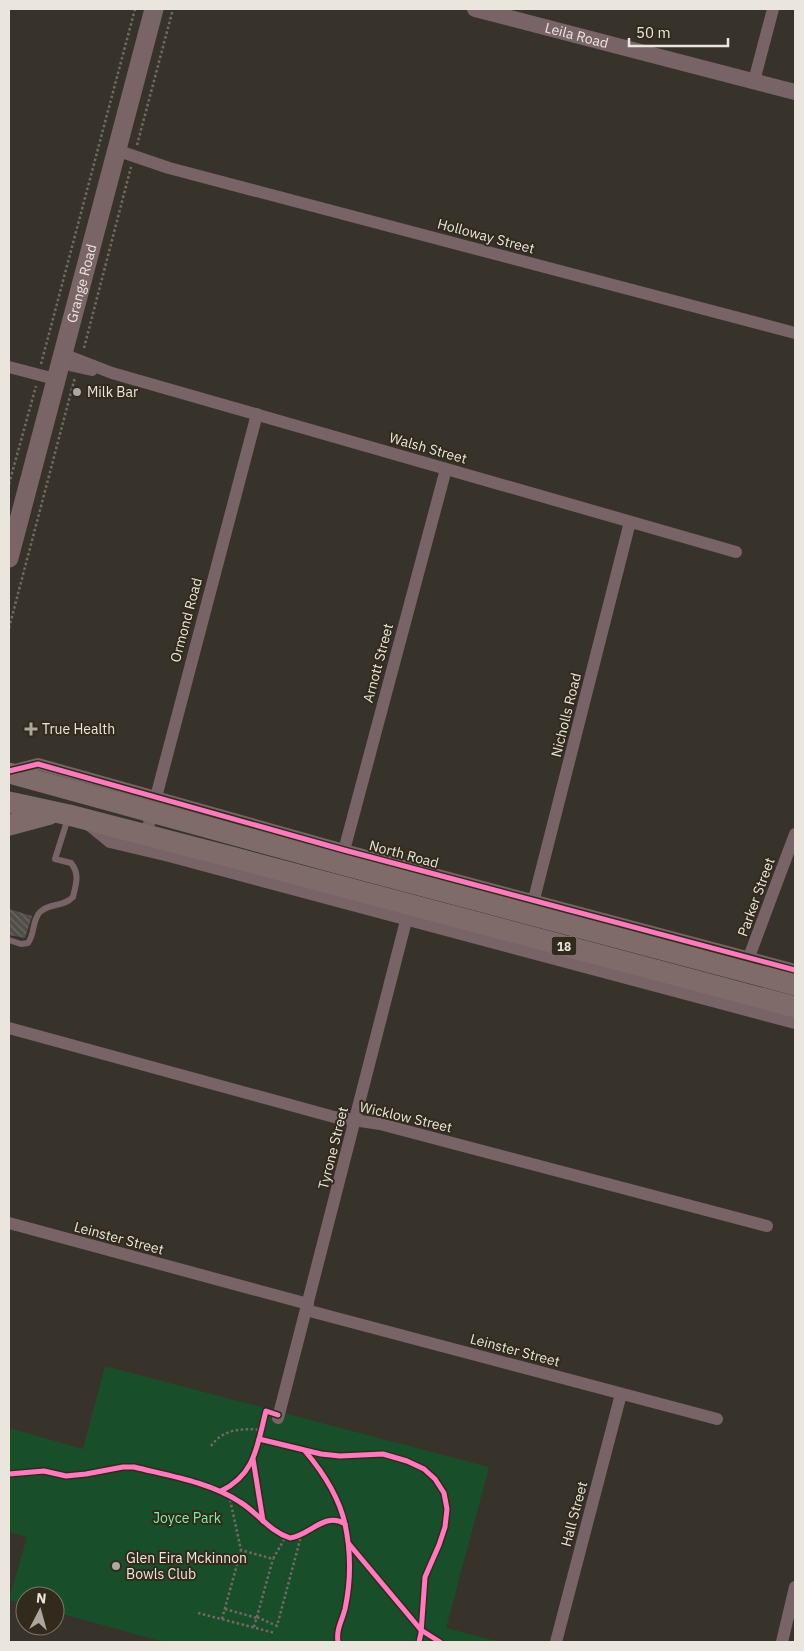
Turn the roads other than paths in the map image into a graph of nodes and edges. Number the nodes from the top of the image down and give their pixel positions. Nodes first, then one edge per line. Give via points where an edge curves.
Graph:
1 (154, 9) edge
2 (474, 9) edge
3 (773, 9) edge
4 (754, 81) junction
5 (795, 92) edge
6 (124, 157) junction
7 (795, 333) edge
8 (9, 366) edge
9 (62, 366) junction
10 (257, 414) junction
11 (446, 469) junction
12 (630, 522) junction
13 (736, 552) dead end
14 (9, 558) edge
15 (9, 772) edge
16 (9, 802) edge
17 (153, 805) junction
18 (68, 815) junction
19 (9, 824) edge
20 (795, 834) edge
21 (146, 835) junction
22 (342, 857) junction
23 (415, 884) junction
24 (532, 907) junction
25 (408, 912) junction
26 (9, 940) edge
27 (747, 964) junction
28 (795, 970) edge
29 (795, 985) edge
30 (738, 992) junction
31 (795, 1007) edge
32 (795, 1023) edge
33 (9, 1028) edge
34 (355, 1120) junction
35 (9, 1223) edge
36 (767, 1226) dead end
37 (307, 1307) junction
38 (621, 1394) junction
39 (278, 1416) road end
40 (717, 1419) dead end
41 (795, 1587) edge
42 (557, 1642) edge
43 (782, 1642) edge

1 - 6 main road, Grange Road
2 - 4 street, Leila Road
3 - 4 street
4 - 5 street, Leila Road
6 - 7 street, Holloway Street
6 - 9 main road, Grange Road
8 - 9 street, Walsh Street
9 - 10 street, Walsh Street via 112,373
9 - 14 main road, Grange Road
10 - 11 street, Walsh Street
10 - 17 street, Ormond Road
11 - 12 street, Walsh Street
11 - 22 street, Arnott Street
12 - 13 street, Walsh Street
12 - 24 street, Nicholls Road
15 - 17 highway, North Road / 18
16 - 18 highway, 18
17 - 21 street, Ormond Road
17 - 22 highway, North Road / 18
18 - 19 highway via 31,817
18 - 21 highway, 18
18 - 25 street via 110,842
18 - 26 lane via 55,859 71,863 75,869 77,878 73,897 64,904 40,912 28,942 21,944
20 - 27 street, Parker Street
21 - 25 highway, 18
22 - 23 highway, North Road / 18
22 - 24 street, North Road
23 - 24 highway, North Road / 18
23 - 25 street, Tyrone Street
24 - 27 highway, North Road / 18
25 - 30 highway, 18
25 - 32 street
25 - 34 street, Tyrone Street
27 - 28 street, North Road
27 - 29 highway, North Road / 18
27 - 30 street, Parker Street
30 - 31 highway, 18
33 - 34 street, Wicklow Street
34 - 36 street, Wicklow Street
34 - 37 street, Tyrone Street
35 - 37 street, Leinster Street
37 - 38 street, Leinster Street
37 - 39 street, Tyrone Street
38 - 40 street, Leinster Street
38 - 42 street, Hall Street
41 - 43 street

